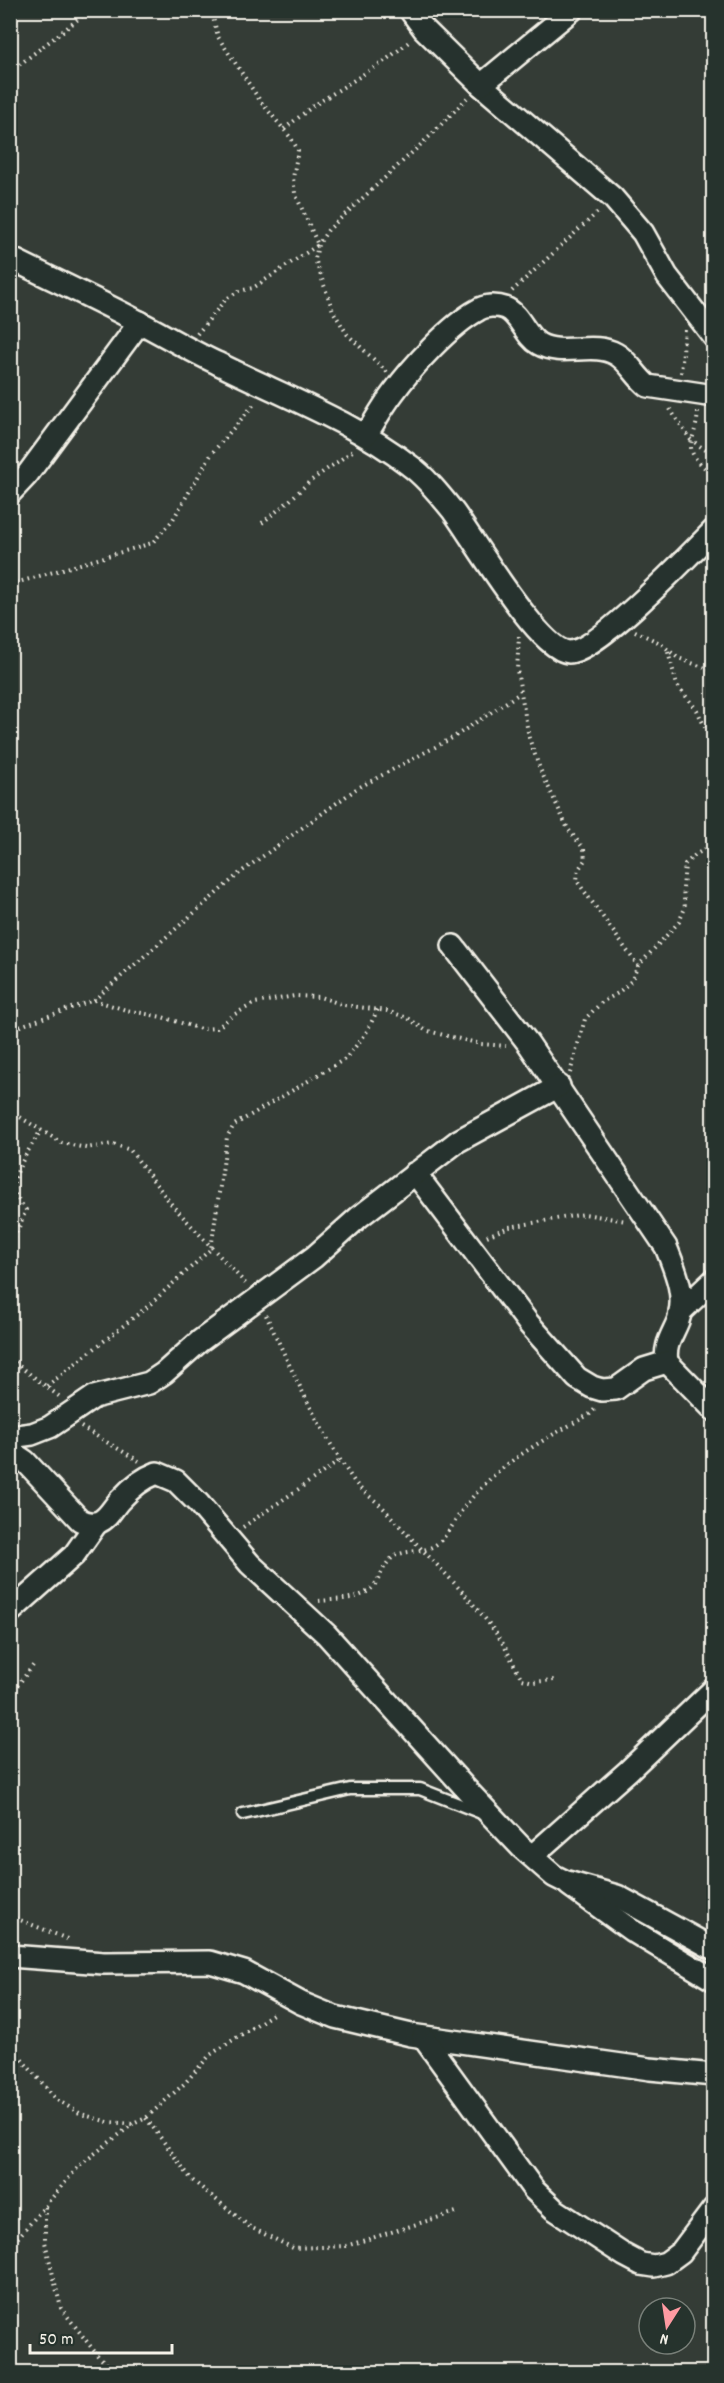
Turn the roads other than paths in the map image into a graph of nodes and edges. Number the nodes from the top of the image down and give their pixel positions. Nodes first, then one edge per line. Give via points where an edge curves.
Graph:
1 (410, 10) edge
2 (572, 10) edge
3 (481, 85) junction
4 (10, 258) edge
5 (140, 322) junction
6 (714, 337) edge
7 (714, 396) edge
8 (366, 435) junction
9 (10, 493) edge
10 (714, 530) edge
11 (453, 946) dead end
12 (560, 1089) junction
13 (415, 1173) junction
14 (714, 1280) edge
15 (680, 1312) junction
16 (667, 1362) junction
17 (714, 1410) edge
18 (10, 1437) edge
19 (10, 1450) edge
20 (96, 1524) junction
21 (10, 1612) edge
22 (709, 1701) edge
23 (243, 1814) dead end
24 (495, 1819) junction
25 (532, 1856) junction
26 (564, 1881) junction
27 (714, 1949) edge
28 (10, 1956) edge
29 (714, 1980) edge
30 (423, 2037) junction
31 (714, 2075) edge
32 (714, 2208) edge

1 - 3 street
2 - 3 street
3 - 6 street via 613,198 643,233 667,276
4 - 5 street
5 - 8 street
5 - 9 street via 27,476
7 - 8 street via 648,386 617,354 602,349 538,344 507,309 495,306 480,309 449,332 393,393
8 - 10 street via 411,466 452,511 518,606 559,650 580,650 616,624
11 - 12 street
12 - 13 street via 458,1141
12 - 15 street via 666,1247 679,1280
13 - 16 street via 529,1324 577,1378 602,1390 616,1389 644,1369
13 - 18 street via 314,1257 149,1383 94,1397 50,1427
14 - 15 street
15 - 16 street via 665,1353
16 - 17 street
19 - 20 street via 80,1520
20 - 21 street via 74,1555
20 - 24 street via 144,1478 157,1473 176,1481 250,1564 326,1634
22 - 25 street
23 - 24 lane via 350,1789 420,1789
24 - 25 street
25 - 26 street
26 - 27 street via 617,1896
26 - 29 street via 623,1924
28 - 30 street via 104,1963 210,1962 244,1972 301,2004 335,2017
30 - 31 street
30 - 32 street via 534,2190 555,2209 624,2255 641,2264 666,2263 681,2252

